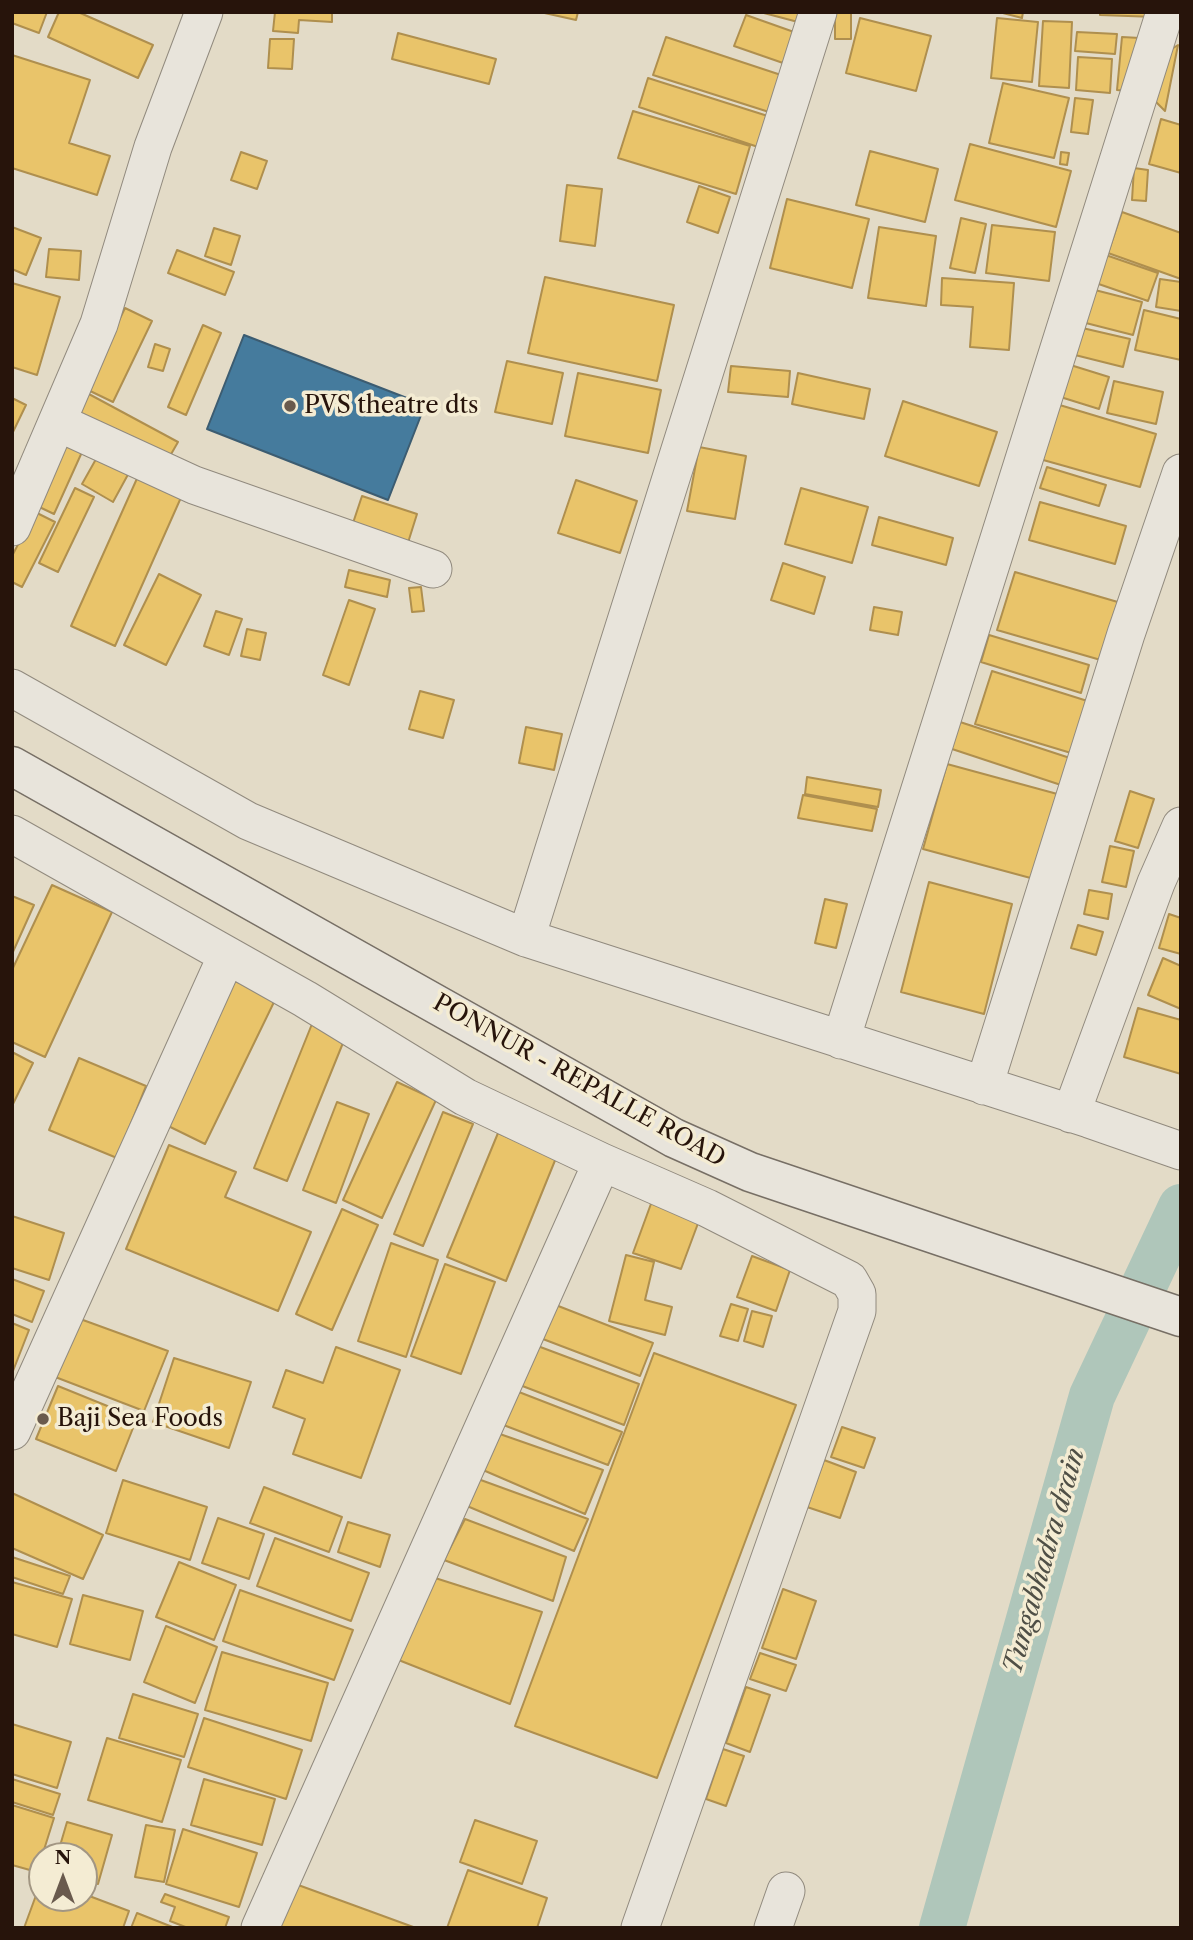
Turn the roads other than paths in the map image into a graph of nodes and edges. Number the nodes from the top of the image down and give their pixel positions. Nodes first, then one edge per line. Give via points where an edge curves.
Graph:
1 (204, 12) edge
2 (818, 12) edge
3 (1165, 12) edge
4 (57, 422) junction
5 (1181, 472) edge
6 (12, 527) edge
7 (433, 569) dead end
8 (12, 688) edge
9 (12, 766) edge
10 (1181, 826) edge
11 (12, 834) edge
12 (526, 938) junction
13 (227, 955) junction
14 (841, 1040) junction
15 (984, 1086) junction
16 (1080, 1116) junction
17 (1181, 1151) edge
18 (602, 1162) junction
19 (1181, 1317) edge
20 (12, 1431) edge
21 (786, 1891) dead end
22 (260, 1928) edge
23 (639, 1928) edge
24 (773, 1928) edge

1 - 4 street via 153,147 99,324
2 - 12 street
3 - 14 street
4 - 6 street
4 - 7 street via 194,485
5 - 15 street
8 - 12 street via 248,821
9 - 19 main road, PONNUR - REPALLE ROAD via 674,1138 750,1172
10 - 16 street via 1156,883
11 - 13 street
12 - 14 street
13 - 18 street via 465,1097
13 - 20 street
14 - 15 street
15 - 16 street
16 - 17 street
18 - 22 street
18 - 23 street via 819,1263 849,1279 857,1294 857,1311
21 - 24 street

